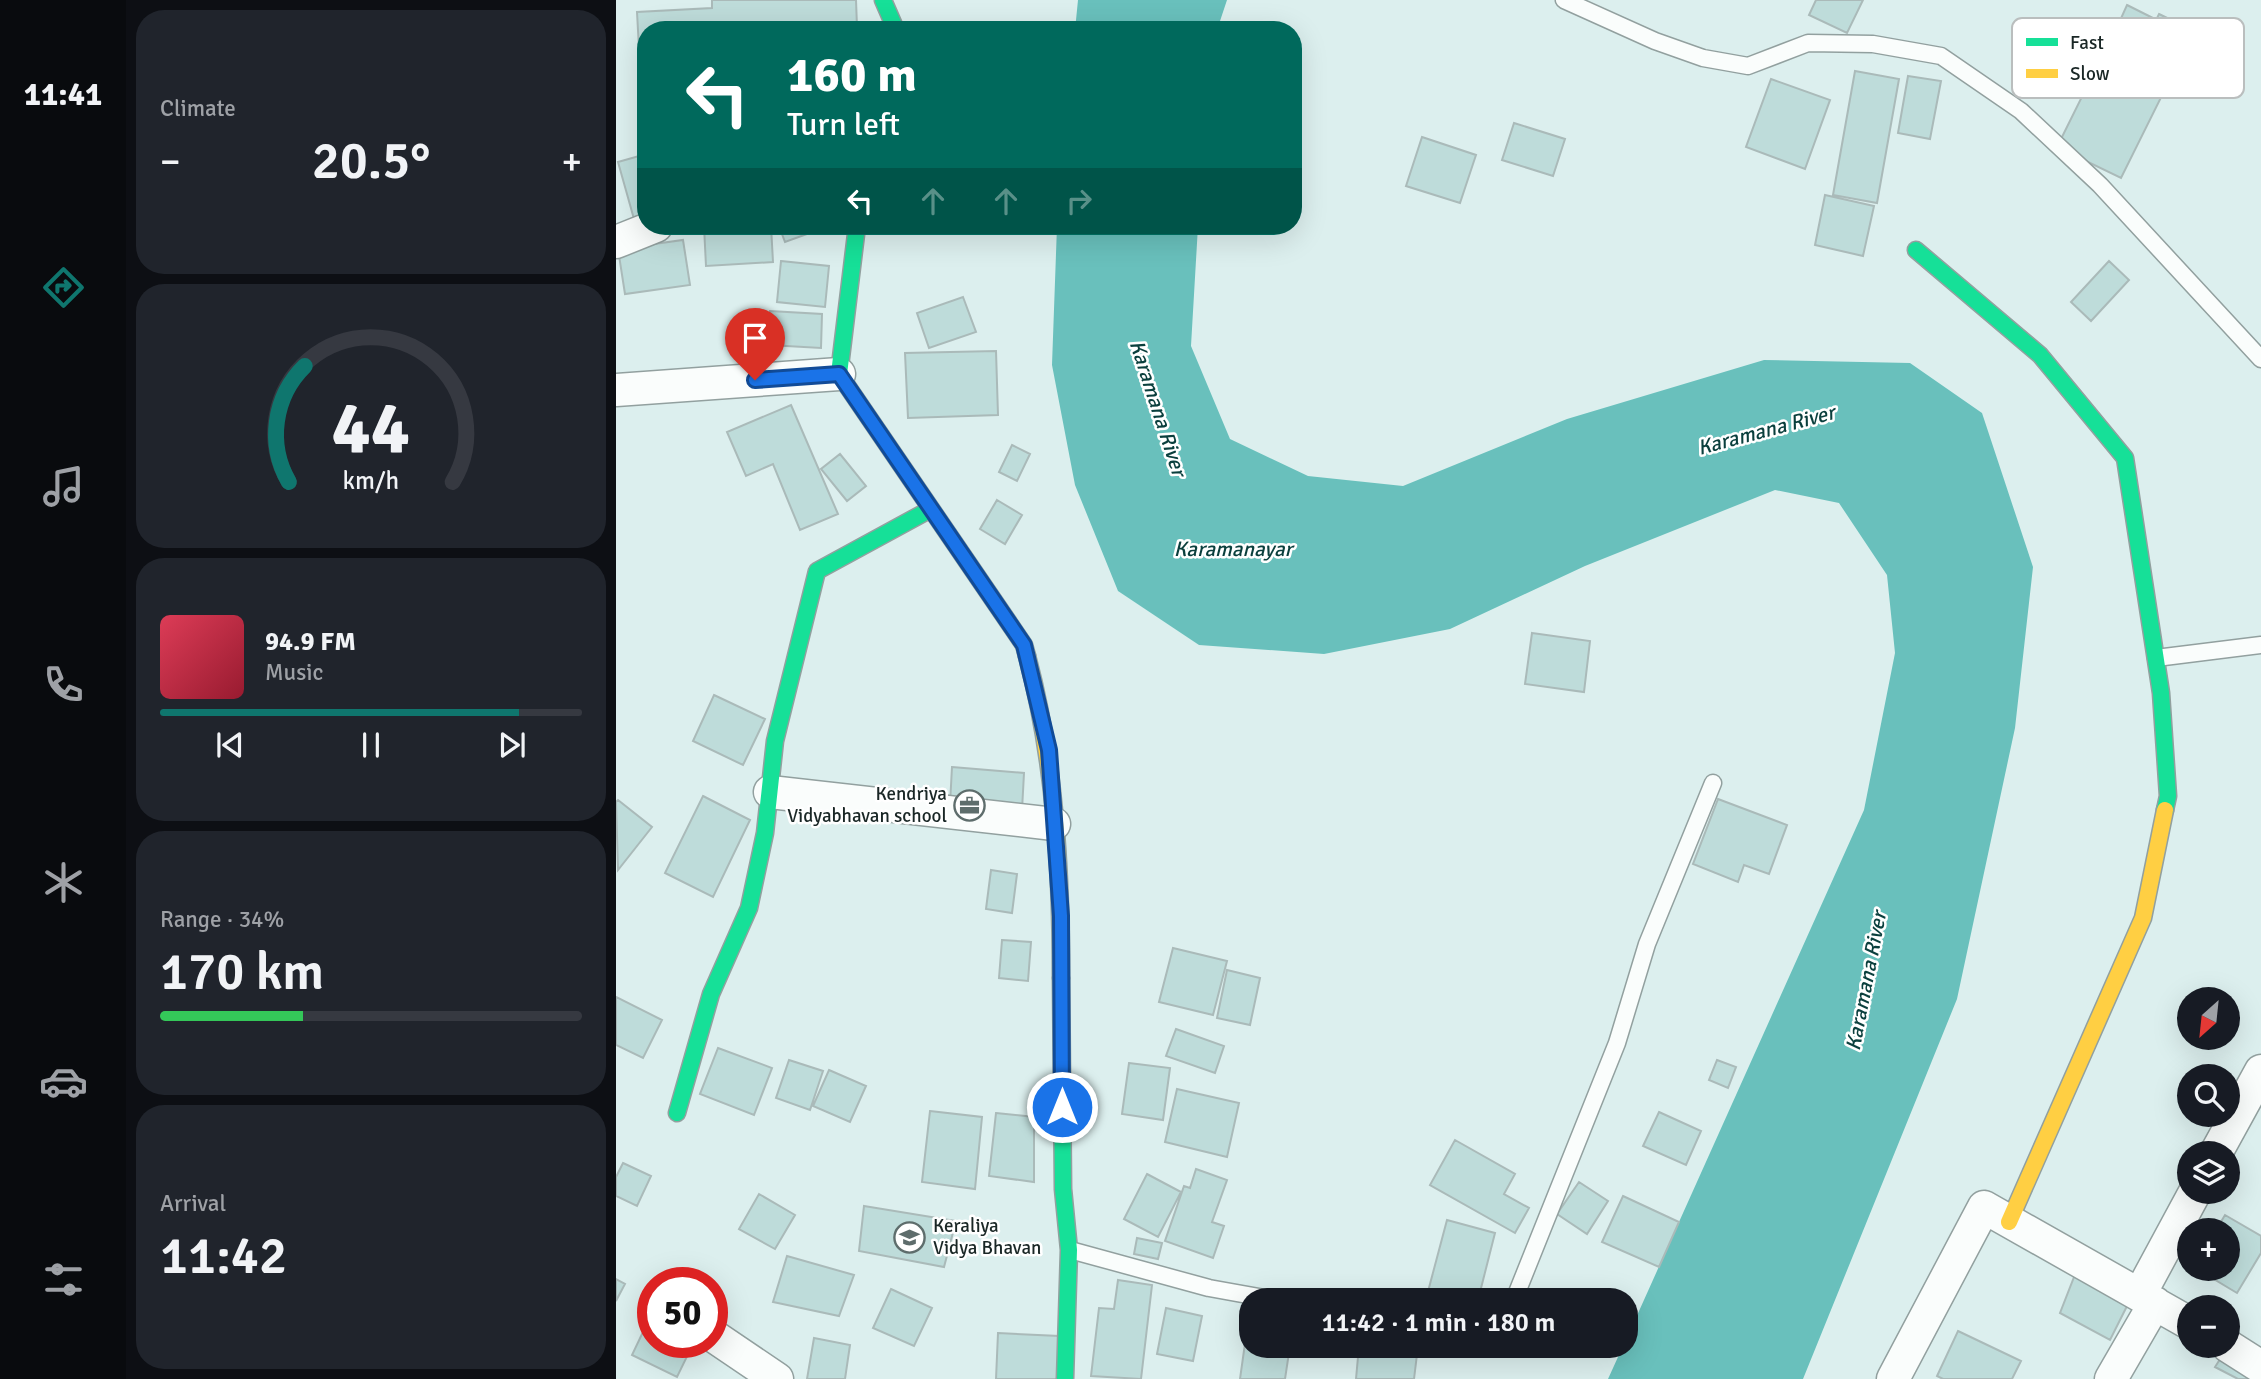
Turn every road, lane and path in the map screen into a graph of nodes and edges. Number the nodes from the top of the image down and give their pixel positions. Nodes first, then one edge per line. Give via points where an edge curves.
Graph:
1 (883, 0) edge
2 (1563, 0) edge
3 (906, 10) dead end
4 (894, 21) edge
5 (902, 21) edge
6 (637, 234) edge
7 (856, 235) edge
8 (616, 242) edge
9 (1916, 250) dead end
10 (2261, 359) edge
11 (839, 374) junction
12 (616, 390) edge
13 (931, 509) junction
14 (2261, 645) edge
15 (2156, 658) junction
16 (1713, 783) dead end
17 (770, 792) junction
18 (1054, 824) junction
19 (2261, 1071) edge
20 (677, 1113) dead end
21 (2223, 1141) edge
22 (2190, 1204) edge
23 (2009, 1222) junction
24 (1069, 1250) junction
25 (1519, 1288) edge
26 (1239, 1293) edge
27 (2147, 1298) junction
28 (2177, 1316) edge
29 (728, 1346) edge
30 (2240, 1354) edge
31 (2261, 1367) edge
32 (777, 1379) edge
33 (1066, 1379) edge
34 (1893, 1379) edge
35 (2111, 1379) edge

1 - 4 street
2 - 10 lane via 1691,54 1748,66 1808,43 1873,44 1941,55 2021,111 2100,185
3 - 5 street
6 - 8 street
7 - 11 street
9 - 15 street via 2040,355 2125,458
11 - 12 street
11 - 13 street
13 - 17 street via 817,571 775,741
13 - 18 street via 1024,645 1049,750
14 - 15 lane
15 - 23 street via 2168,796 2143,918
16 - 25 lane via 1647,944 1617,1043
17 - 18 street
17 - 20 street via 749,908 711,994
18 - 24 street via 1061,916 1063,1189
19 - 21 street
22 - 27 street
23 - 27 street
23 - 34 street via 1984,1208
24 - 26 lane
24 - 33 street
27 - 28 street
27 - 35 street
29 - 32 street
30 - 31 street

